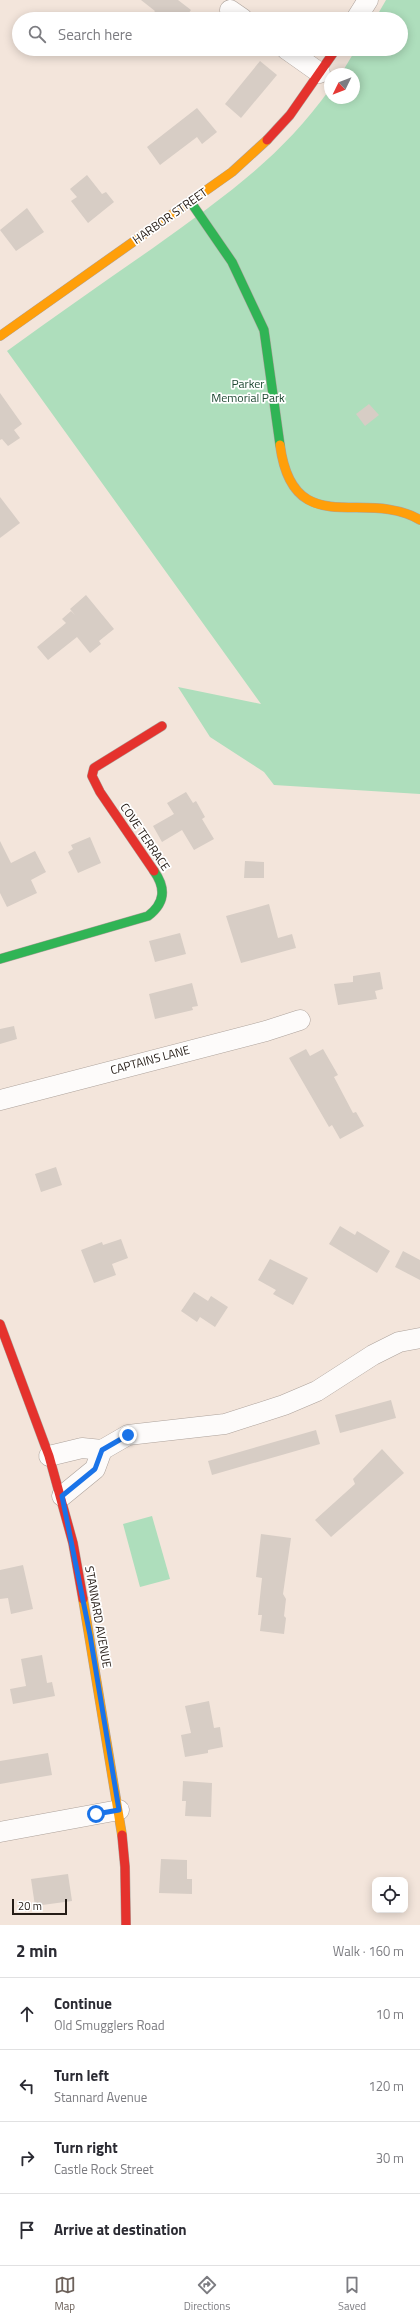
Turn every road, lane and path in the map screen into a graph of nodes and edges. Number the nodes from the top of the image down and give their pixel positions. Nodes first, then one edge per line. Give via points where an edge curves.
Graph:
1 (368, 0) edge
2 (360, 12) edge
3 (296, 56) edge
4 (331, 56) edge
5 (320, 73) junction
6 (190, 201) junction
7 (0, 336) edge
8 (420, 520) edge
9 (162, 726) dead end
10 (0, 959) edge
11 (300, 1020) dead end
12 (0, 1100) edge
13 (0, 1324) edge
14 (420, 1338) edge
15 (102, 1450) junction
16 (50, 1456) junction
17 (62, 1496) junction
18 (119, 1810) junction
19 (0, 1832) edge
20 (126, 1925) edge

1 - 2 street
3 - 5 street
4 - 5 street, HARBOR STREET
5 - 6 street, HARBOR STREET via 269,139 232,172
6 - 7 street, HARBOR STREET
6 - 8 street via 232,262 264,330 282,463 286,479 296,493 314,503 332,508 404,512
9 - 10 street, COVE TERRACE via 94,768 92,776 100,792 160,880 164,892 157,910 148,916
11 - 12 street, CAPTAINS LANE
13 - 16 street, STANNARD AVENUE
14 - 15 street via 399,1342 373,1355 317,1391 284,1405 225,1424 128,1435
15 - 16 street via 82,1448
15 - 17 street via 95,1469
16 - 17 street, STANNARD AVENUE
17 - 18 street, STANNARD AVENUE via 87,1620
18 - 19 street
18 - 20 street, STANNARD AVENUE via 125,1867

